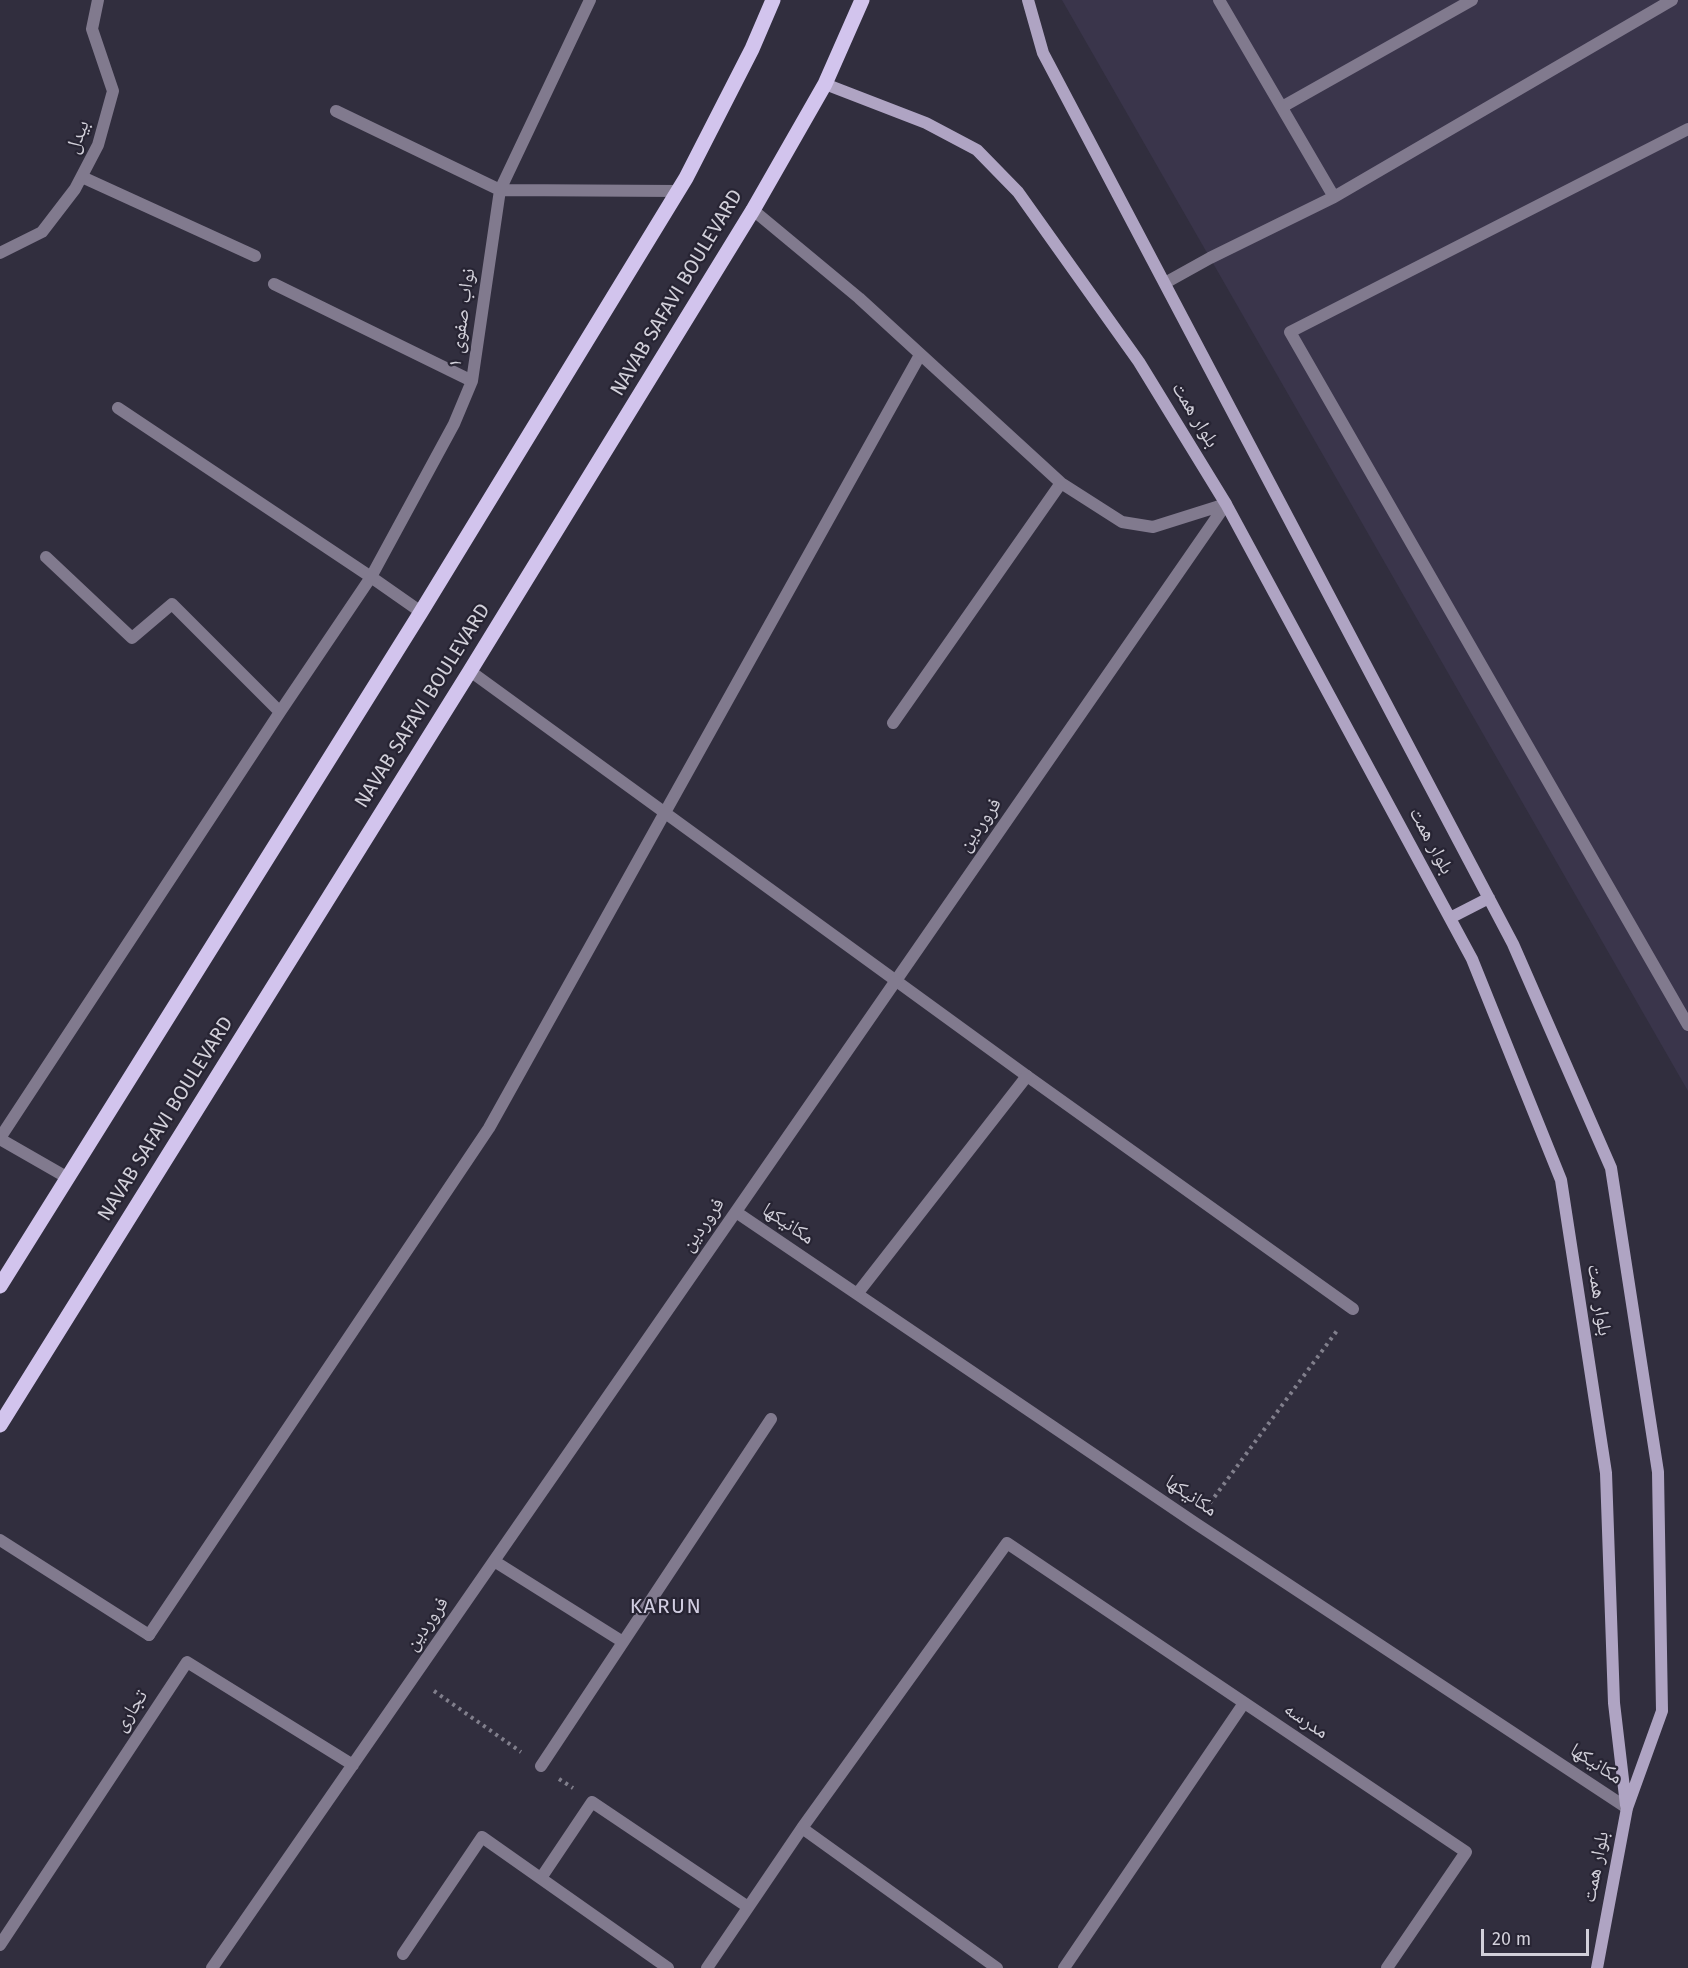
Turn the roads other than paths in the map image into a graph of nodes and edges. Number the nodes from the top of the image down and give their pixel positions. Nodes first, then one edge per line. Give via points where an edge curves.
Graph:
1 (98, 0) edge
2 (590, 0) edge
3 (773, 0) edge
4 (862, 0) edge
5 (1028, 0) edge
6 (1219, 0) edge
7 (1472, 0) edge
8 (1672, 0) edge
9 (825, 84) junction
10 (1282, 107) junction
11 (336, 111) dead end
12 (1688, 129) edge
13 (82, 177) junction
14 (500, 190) junction
15 (678, 191) junction
16 (1334, 197) junction
17 (753, 210) junction
18 (0, 253) edge
19 (255, 256) dead end
20 (1165, 283) junction
21 (274, 284) dead end
22 (920, 355) junction
23 (472, 381) junction
24 (118, 408) dead end
25 (1060, 483) junction
26 (1226, 504) junction
27 (46, 557) dead end
28 (371, 577) junction
29 (421, 612) junction
30 (470, 671) junction
31 (280, 712) junction
32 (893, 723) dead end
33 (665, 813) junction
34 (1489, 898) junction
35 (1450, 918) junction
36 (896, 981) junction
37 (1688, 1025) edge
38 (1027, 1076) junction
39 (68, 1178) junction
40 (736, 1212) junction
41 (0, 1286) edge
42 (857, 1294) junction
43 (1353, 1309) road end
44 (771, 1419) dead end
45 (0, 1425) edge
46 (0, 1540) edge
47 (494, 1561) junction
48 (623, 1642) junction
49 (1244, 1703) junction
50 (353, 1764) junction
51 (541, 1766) road end
52 (1627, 1808) junction
53 (802, 1828) junction
54 (540, 1878) junction
55 (748, 1907) junction
56 (0, 1945) edge
57 (403, 1953) dead end
58 (212, 1968) edge
59 (668, 1968) edge
60 (706, 1968) edge
61 (997, 1968) edge
62 (1064, 1968) edge
63 (1387, 1968) edge
64 (1597, 1968) edge

1 - 13 street, بیدل via 92,29 113,91 98,145
2 - 14 street, نواب صفوی ۱
3 - 15 main road via 752,49
4 - 9 main road, NAVAB SAFAVI BOULEVARD
5 - 20 street, بلوار همت via 1042,53
6 - 10 street
7 - 10 street
8 - 16 street
9 - 17 main road, NAVAB SAFAVI BOULEVARD
9 - 26 street, بلوار همت via 926,123 977,150 1018,192 1139,362
10 - 16 street
11 - 14 street
12 - 37 street via 1290,332
13 - 18 street, بیدل via 42,232
13 - 19 street
14 - 15 street
14 - 23 street, نواب صفوی ۱
15 - 29 main road
16 - 20 street
17 - 22 street via 859,298
17 - 30 main road, NAVAB SAFAVI BOULEVARD
20 - 34 street, بلوار همت
21 - 23 street
22 - 25 street
22 - 33 street
23 - 28 street, نواب صفوی ۱ via 454,424
24 - 28 street
25 - 26 street via 1122,522 1153,527
25 - 32 street
26 - 35 street, بلوار همت
26 - 36 street, فروردین
27 - 31 street via 132,638 172,604
28 - 29 street
28 - 31 street, نواب صفوی ۱
29 - 39 main road
30 - 33 street
30 - 45 main road, NAVAB SAFAVI BOULEVARD
31 - 39 street, نواب صفوی ۱ via 0,1138
33 - 36 street
33 - 46 street via 489,1128 149,1635
34 - 35 street
34 - 52 street, بلوار همت via 1611,1168 1658,1472 1662,1711
35 - 52 street, بلوار همت via 1472,959 1561,1180 1606,1473 1614,1703
36 - 38 street
36 - 40 street, فروردین
38 - 42 street
38 - 43 street
39 - 41 main road
40 - 42 street, مکانیکها
40 - 47 street, فروردین
42 - 52 street, مکانیکها
44 - 48 street
47 - 48 street
47 - 50 street, فروردین
48 - 51 street
49 - 53 street, مدرسه via 1007,1543
49 - 62 street
49 - 63 street, مدرسه via 1466,1852
50 - 56 street, تجاری via 187,1662
50 - 58 street, فروردین
52 - 64 street, بلوار همت
53 - 55 street
53 - 61 street
54 - 55 street via 592,1802
54 - 57 street via 482,1837
54 - 59 street
55 - 60 street

